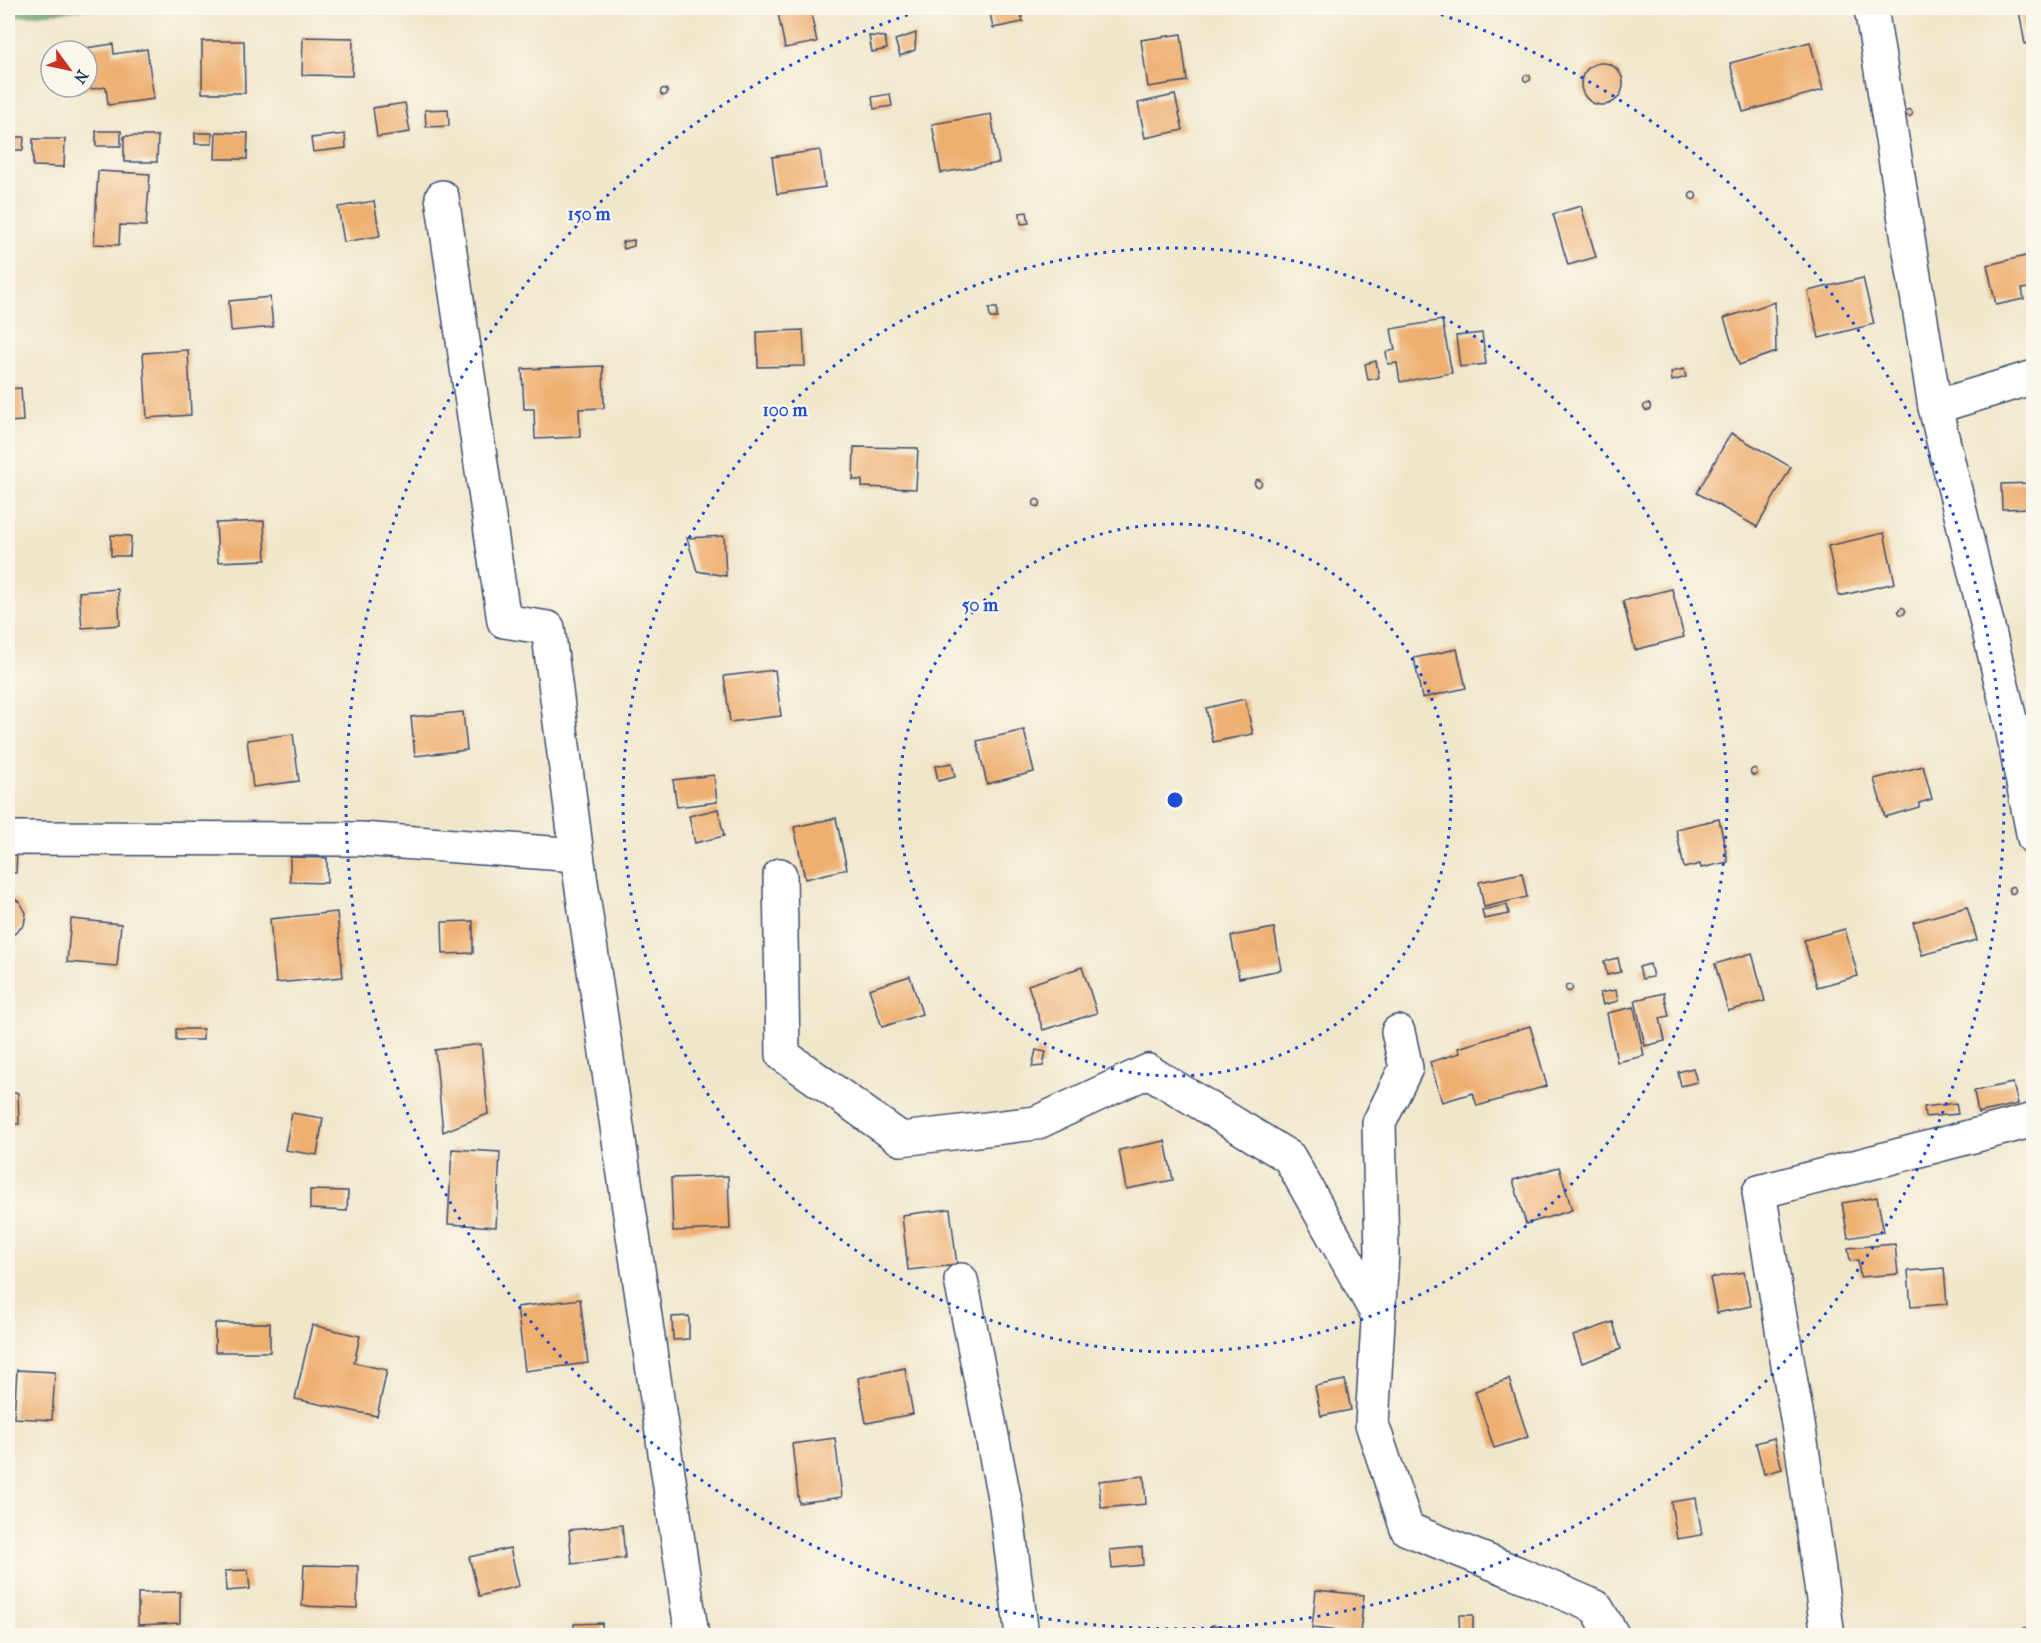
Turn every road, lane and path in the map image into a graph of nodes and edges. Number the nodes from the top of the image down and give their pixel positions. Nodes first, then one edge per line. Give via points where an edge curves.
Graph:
1 (1871, 8) edge
2 (442, 197) dead end
3 (2034, 377) edge
4 (1935, 407) junction
5 (8, 838) edge
6 (2034, 838) edge
7 (577, 855) junction
8 (780, 874) dead end
9 (1398, 1032) dead end
10 (2034, 1120) edge
11 (961, 1280) dead end
12 (1378, 1315) junction
13 (692, 1635) edge
14 (1022, 1635) edge
15 (1613, 1635) edge
16 (1828, 1635) edge

1 - 4 street
2 - 7 street via 504,621 548,628
3 - 4 street
4 - 6 street via 2011,723
5 - 7 street via 361,839
7 - 13 street
8 - 12 street via 783,1055 901,1138 1036,1123 1148,1071 1289,1157
9 - 12 street via 1406,1068 1379,1123 1382,1253
10 - 16 street via 1759,1192 1802,1448
11 - 14 street via 1006,1507
12 - 15 street via 1372,1424 1407,1529 1596,1606

